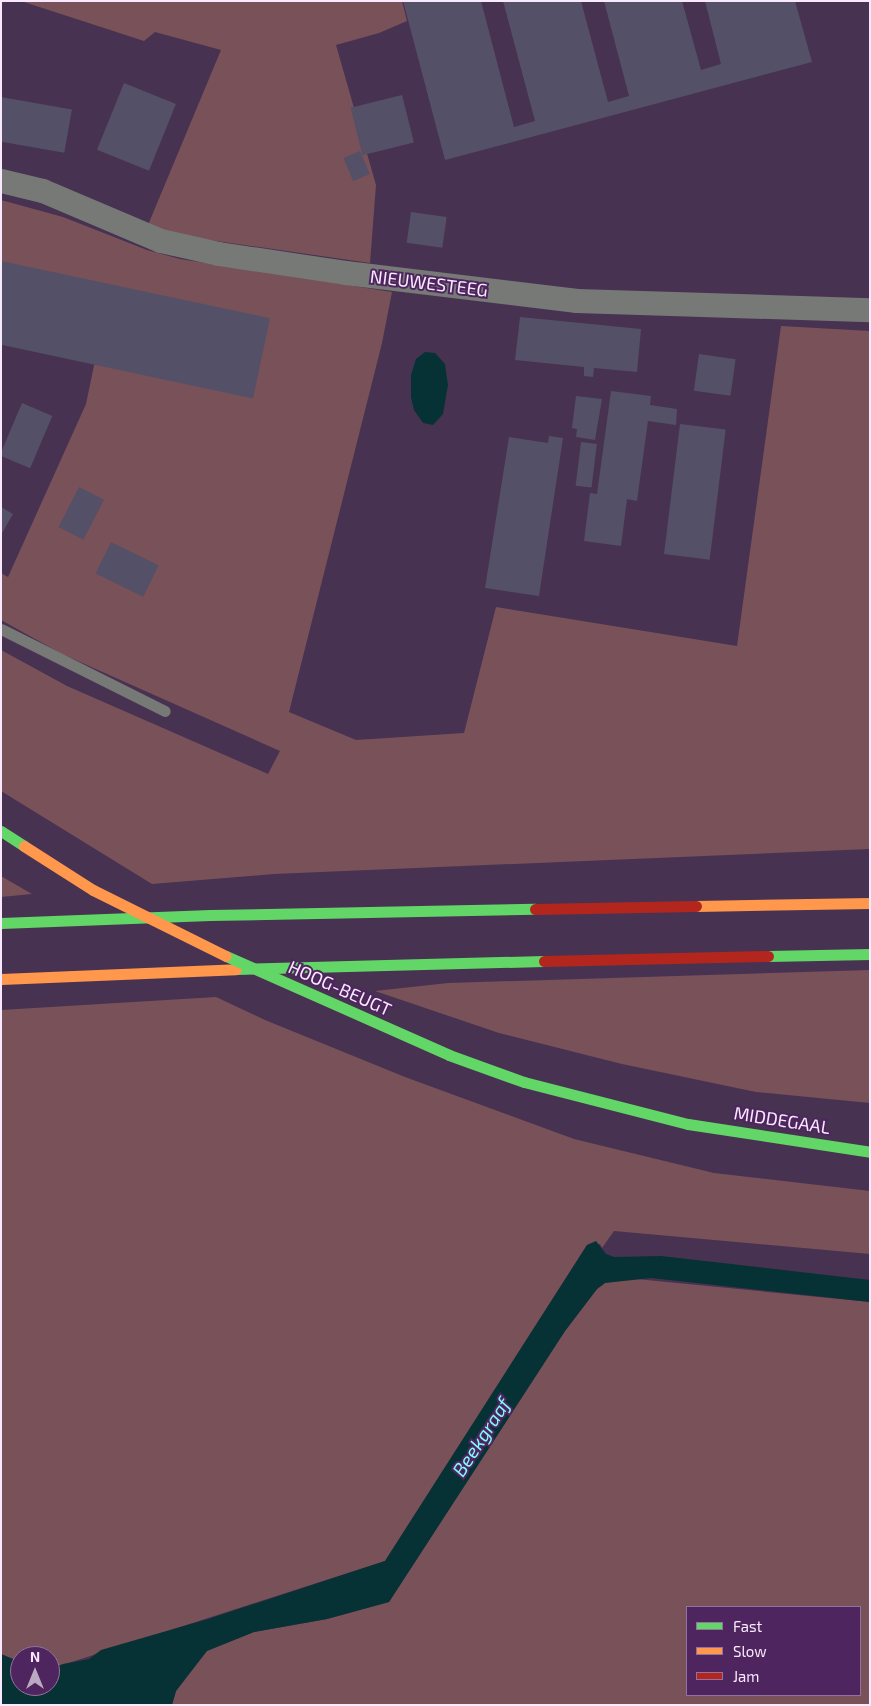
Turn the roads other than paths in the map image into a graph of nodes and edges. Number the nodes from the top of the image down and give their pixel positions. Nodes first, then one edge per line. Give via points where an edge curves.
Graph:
1 (1, 181) edge
2 (870, 310) edge
3 (1, 629) edge
4 (165, 711) dead end
5 (1, 831) edge
6 (870, 903) edge
7 (1, 923) edge
8 (870, 954) edge
9 (1, 979) edge
10 (688, 1124) joint
11 (870, 1152) edge

1 - 2 street, NIEUWESTEEG via 43,191 161,241 219,254 577,301
3 - 4 lane
5 - 10 main road, HOOG-BEUGT, bridge via 93,890 176,934 449,1055 524,1082
6 - 7 main road via 220,915
8 - 9 main road via 322,966
10 - 11 main road, MIDDEGAAL

